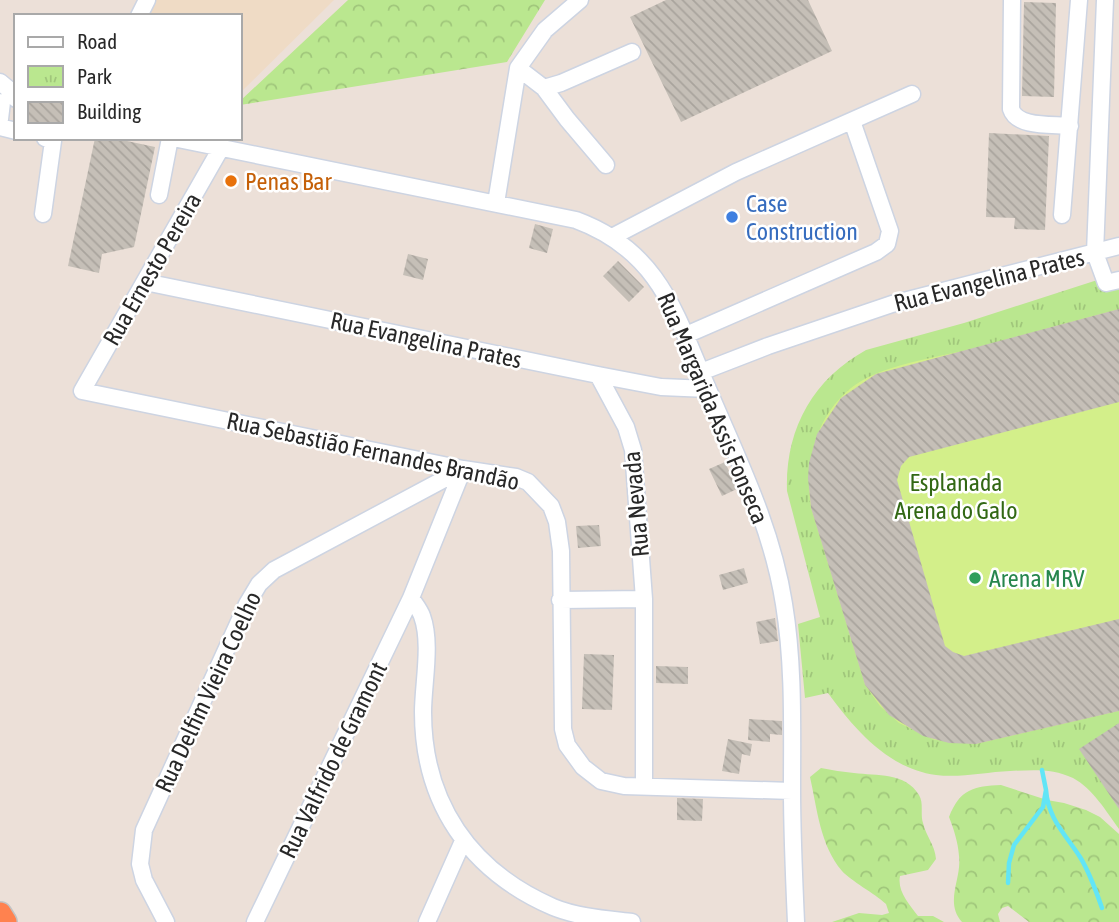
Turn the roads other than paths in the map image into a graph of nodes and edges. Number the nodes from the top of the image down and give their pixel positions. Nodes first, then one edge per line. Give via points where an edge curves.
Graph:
1 (580, 0) edge
2 (1012, 0) edge
3 (1079, 0) edge
4 (1105, 0) edge
5 (632, 52) dead end
6 (518, 68) junction
7 (0, 82) edge
8 (544, 88) junction
9 (912, 94) dead end
10 (8, 101) edge
11 (0, 119) edge
12 (852, 121) junction
13 (1070, 126) junction
14 (50, 140) edge
15 (172, 140) edge
16 (182, 140) edge
17 (221, 148) junction
18 (606, 165) dead end
19 (159, 195) dead end
20 (496, 203) junction
21 (43, 214) dead end
22 (1062, 215) dead end
23 (612, 237) junction
24 (1119, 246) edge
25 (1095, 253) junction
26 (1119, 280) edge
27 (145, 282) junction
28 (686, 335) junction
29 (701, 372) junction
30 (598, 375) junction
31 (708, 389) junction
32 (82, 391) joint
33 (463, 469) junction
34 (411, 598) junction
35 (644, 599) junction
36 (560, 600) junction
37 (644, 786) junction
38 (792, 791) junction
39 (463, 841) junction
40 (0, 914) edge
41 (596, 920) edge
42 (5, 922) edge
43 (166, 922) edge
44 (255, 922) edge
45 (426, 922) edge
46 (632, 922) edge
47 (796, 922) edge

1 - 6 street via 545,30
2 - 13 street via 1013,116 1020,121
3 - 13 street
4 - 25 street
5 - 8 street
6 - 8 street
6 - 20 street
7 - 10 street via 12,92
8 - 18 street
9 - 12 street
10 - 11 street
12 - 23 street via 736,172
12 - 28 street via 890,231 887,244
13 - 22 street
14 - 21 street
15 - 19 street
16 - 17 street, Rua Margarida Assis Fonseca
17 - 20 street, Rua Margarida Assis Fonseca
17 - 27 street, Rua Ernesto Pereira
20 - 23 street, Rua Margarida Assis Fonseca via 576,220
23 - 28 street, Rua Margarida Assis Fonseca via 657,281
24 - 25 street, Rua Evangelina Prates
25 - 26 street via 1106,283
25 - 29 street, Rua Evangelina Prates via 892,304
27 - 30 street, Rua Evangelina Prates
27 - 32 street, Rua Ernesto Pereira
28 - 29 street, Rua Margarida Assis Fonseca
29 - 31 street, Rua Margarida Assis Fonseca
30 - 31 street, Rua Evangelina Prates via 661,387
30 - 35 street, Rua Nevada via 633,450
31 - 38 street, Rua Margarida Assis Fonseca via 759,505 784,601 793,690
32 - 33 street, Rua Sebastião Fernandes Brandão
33 - 34 street, Rua Valfrido de Gramont
33 - 36 street, Rua Sebastião Fernandes Brandão via 528,482 551,506 561,551
33 - 43 street, Rua Delfim Vieira Coelho via 274,570 259,584 144,830 140,864
34 - 39 street via 426,635 423,713 432,782
34 - 44 street, Rua Valfrido de Gramont
35 - 36 street
35 - 37 street, Rua Nevada
36 - 37 street, Rua Sebastião Fernandes Brandão via 561,715 567,745 593,776 612,785
37 - 38 street, Rua Sebastião Fernandes Brandão
38 - 47 street, Rua Margarida Assis Fonseca
39 - 41 street via 522,891
39 - 45 street
40 - 42 highway
41 - 46 street

